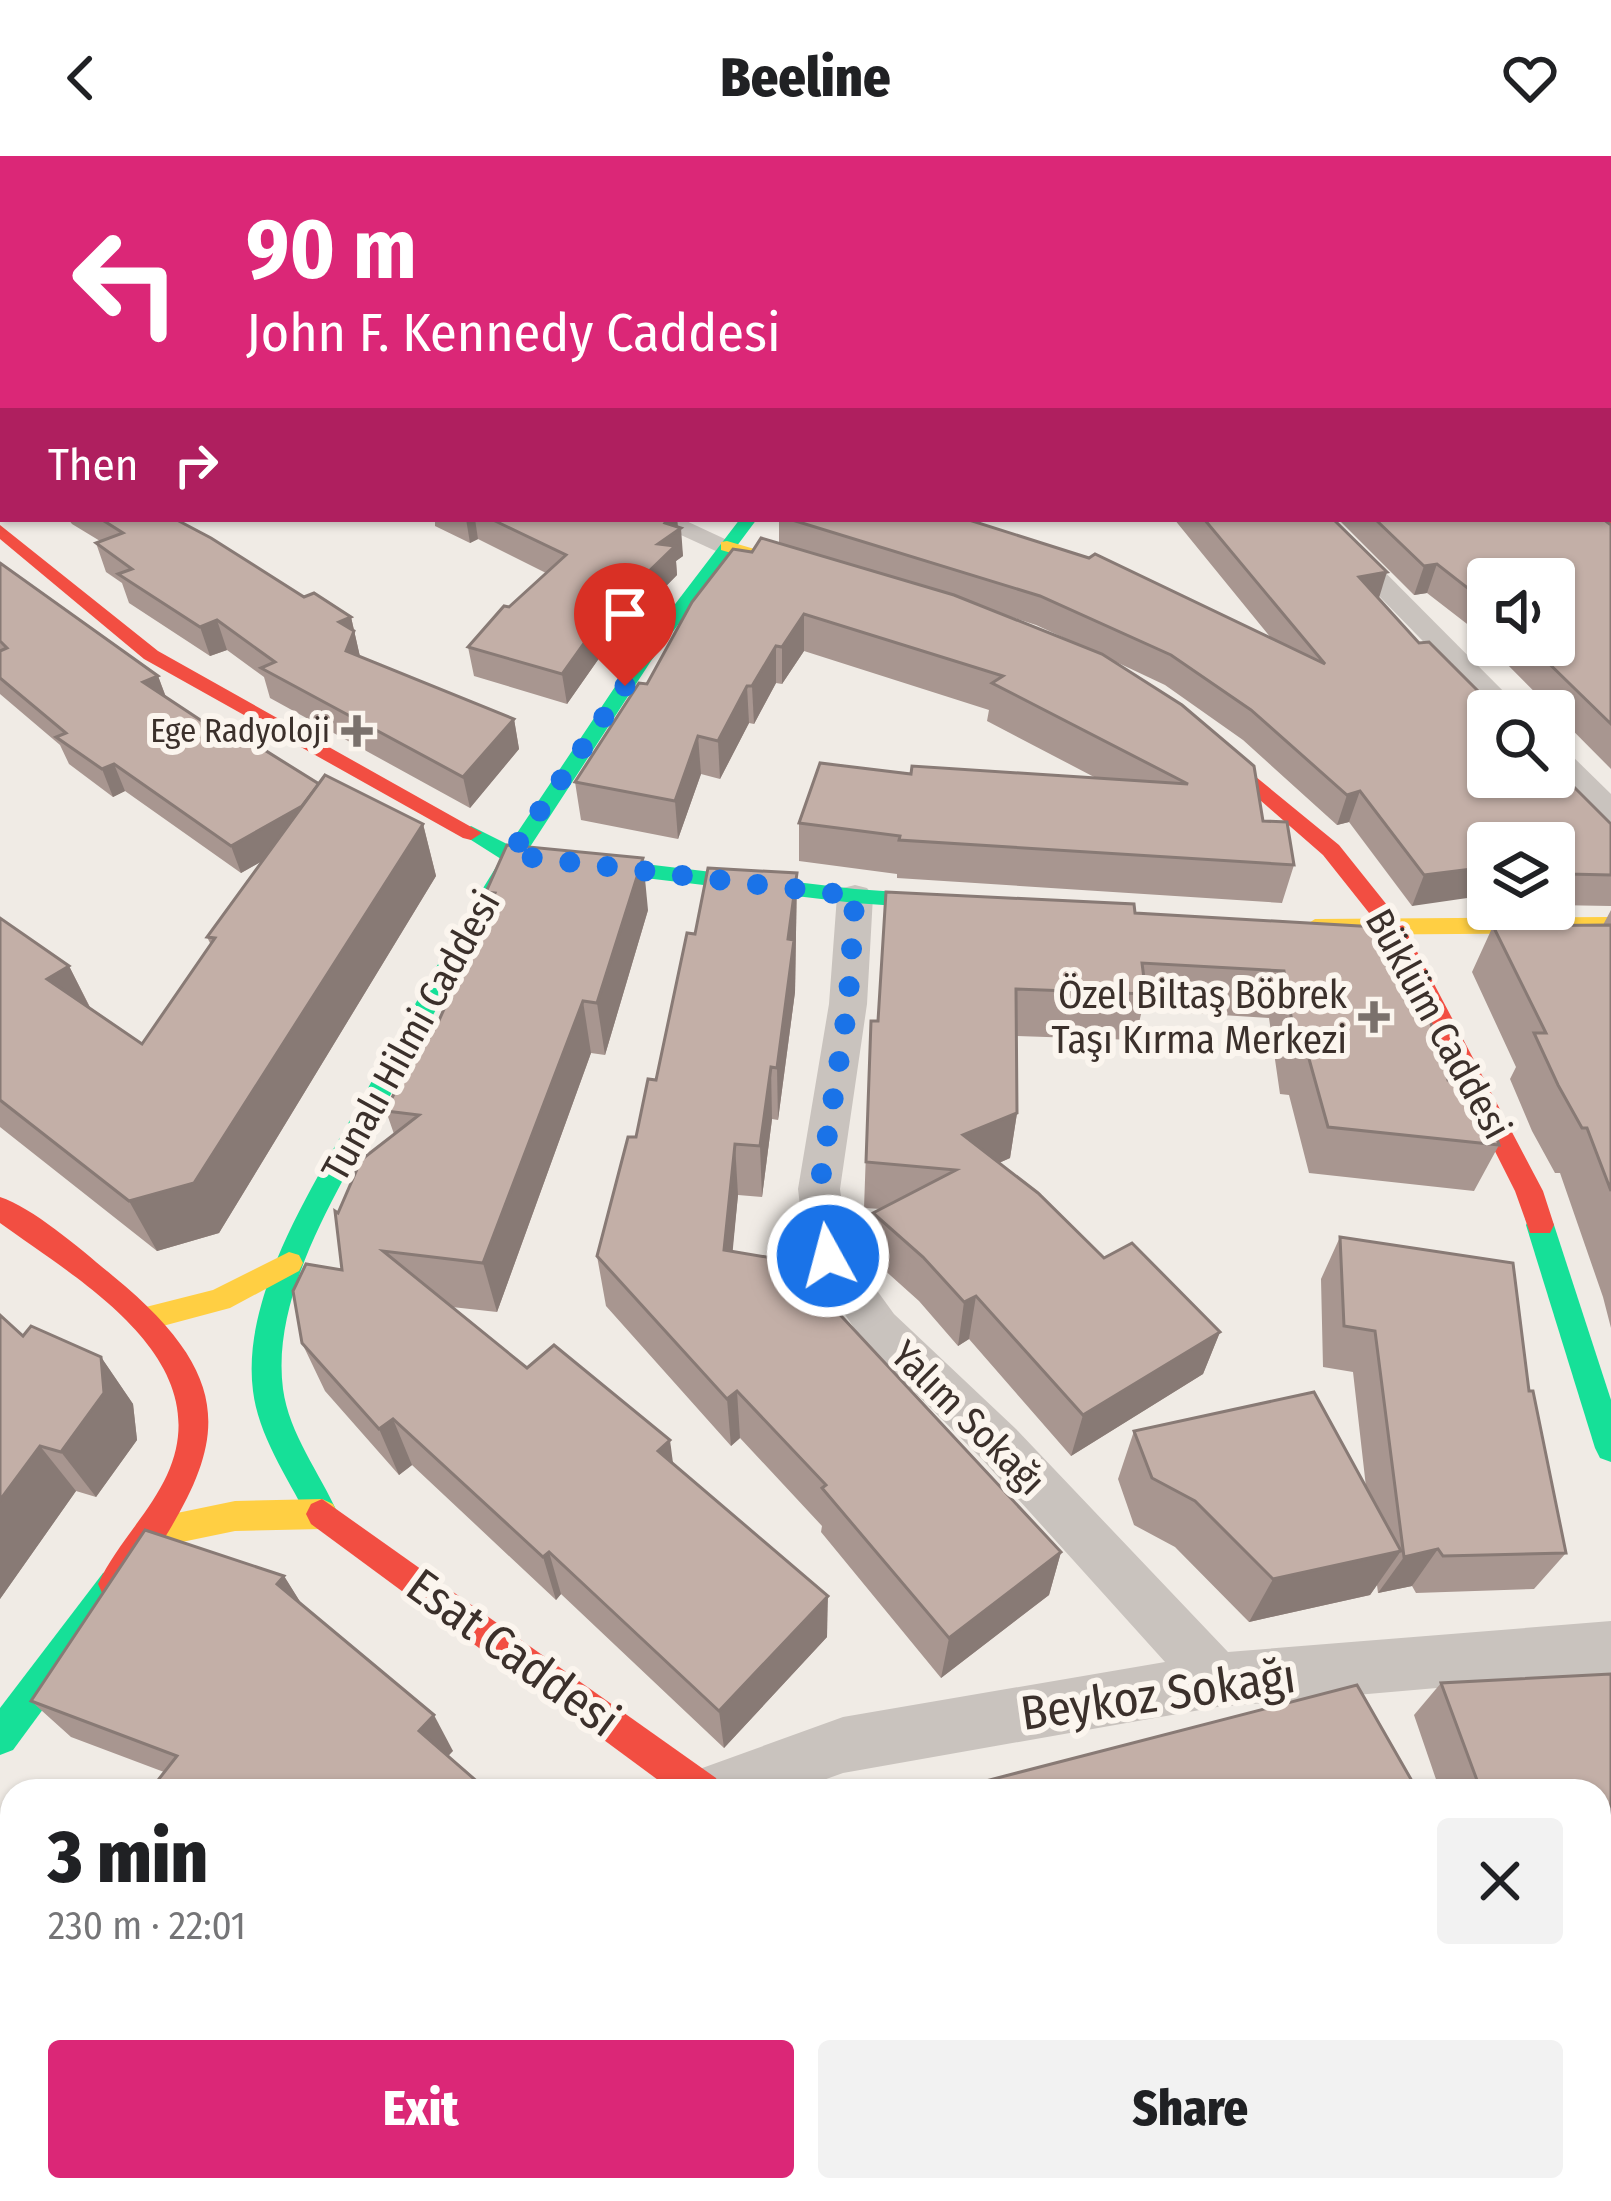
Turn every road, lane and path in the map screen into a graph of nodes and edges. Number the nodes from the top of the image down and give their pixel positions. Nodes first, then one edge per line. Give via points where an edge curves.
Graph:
1 (667, 522) edge
2 (747, 522) edge
3 (1320, 522) edge
4 (0, 530) edge
5 (727, 546) junction
6 (858, 585) edge
7 (1487, 690) edge
8 (1172, 717) edge
9 (1575, 777) edge
10 (1611, 812) edge
11 (510, 855) junction
12 (855, 896) junction
13 (992, 906) edge
14 (1611, 925) edge
15 (1288, 926) edge
16 (1395, 930) junction
17 (0, 1208) edge
18 (289, 1263) junction
19 (144, 1319) junction
20 (1611, 1448) edge
21 (322, 1514) junction
22 (148, 1534) junction
23 (1611, 1647) edge
24 (1216, 1680) junction
25 (0, 1737) edge
26 (686, 1779) edge
27 (748, 1779) edge

1 - 5 street
2 - 5 main road, Tunalı Hilmi Caddesi
3 - 7 street
4 - 11 main road via 151,655
5 - 6 main road
5 - 11 main road, Tunalı Hilmi Caddesi
8 - 16 main road, Büklüm Caddesi via 1331,850
9 - 10 street
11 - 12 main road
11 - 18 main road, Tunalı Hilmi Caddesi
12 - 13 main road
12 - 24 street, Yalım Sokağı via 848,1004 819,1189 828,1256 878,1327 999,1444
14 - 16 main road
15 - 16 main road
16 - 20 main road, Büklüm Caddesi via 1529,1190
17 - 19 main road
18 - 19 main road via 220,1302
18 - 21 main road via 266,1376 273,1410
19 - 22 main road via 190,1385 196,1412 195,1436
21 - 22 main road via 235,1516
21 - 26 main road, Esat Caddesi
22 - 25 main road
23 - 24 street, Beykoz Sokağı
24 - 27 street, Beykoz Sokağı via 843,1745

